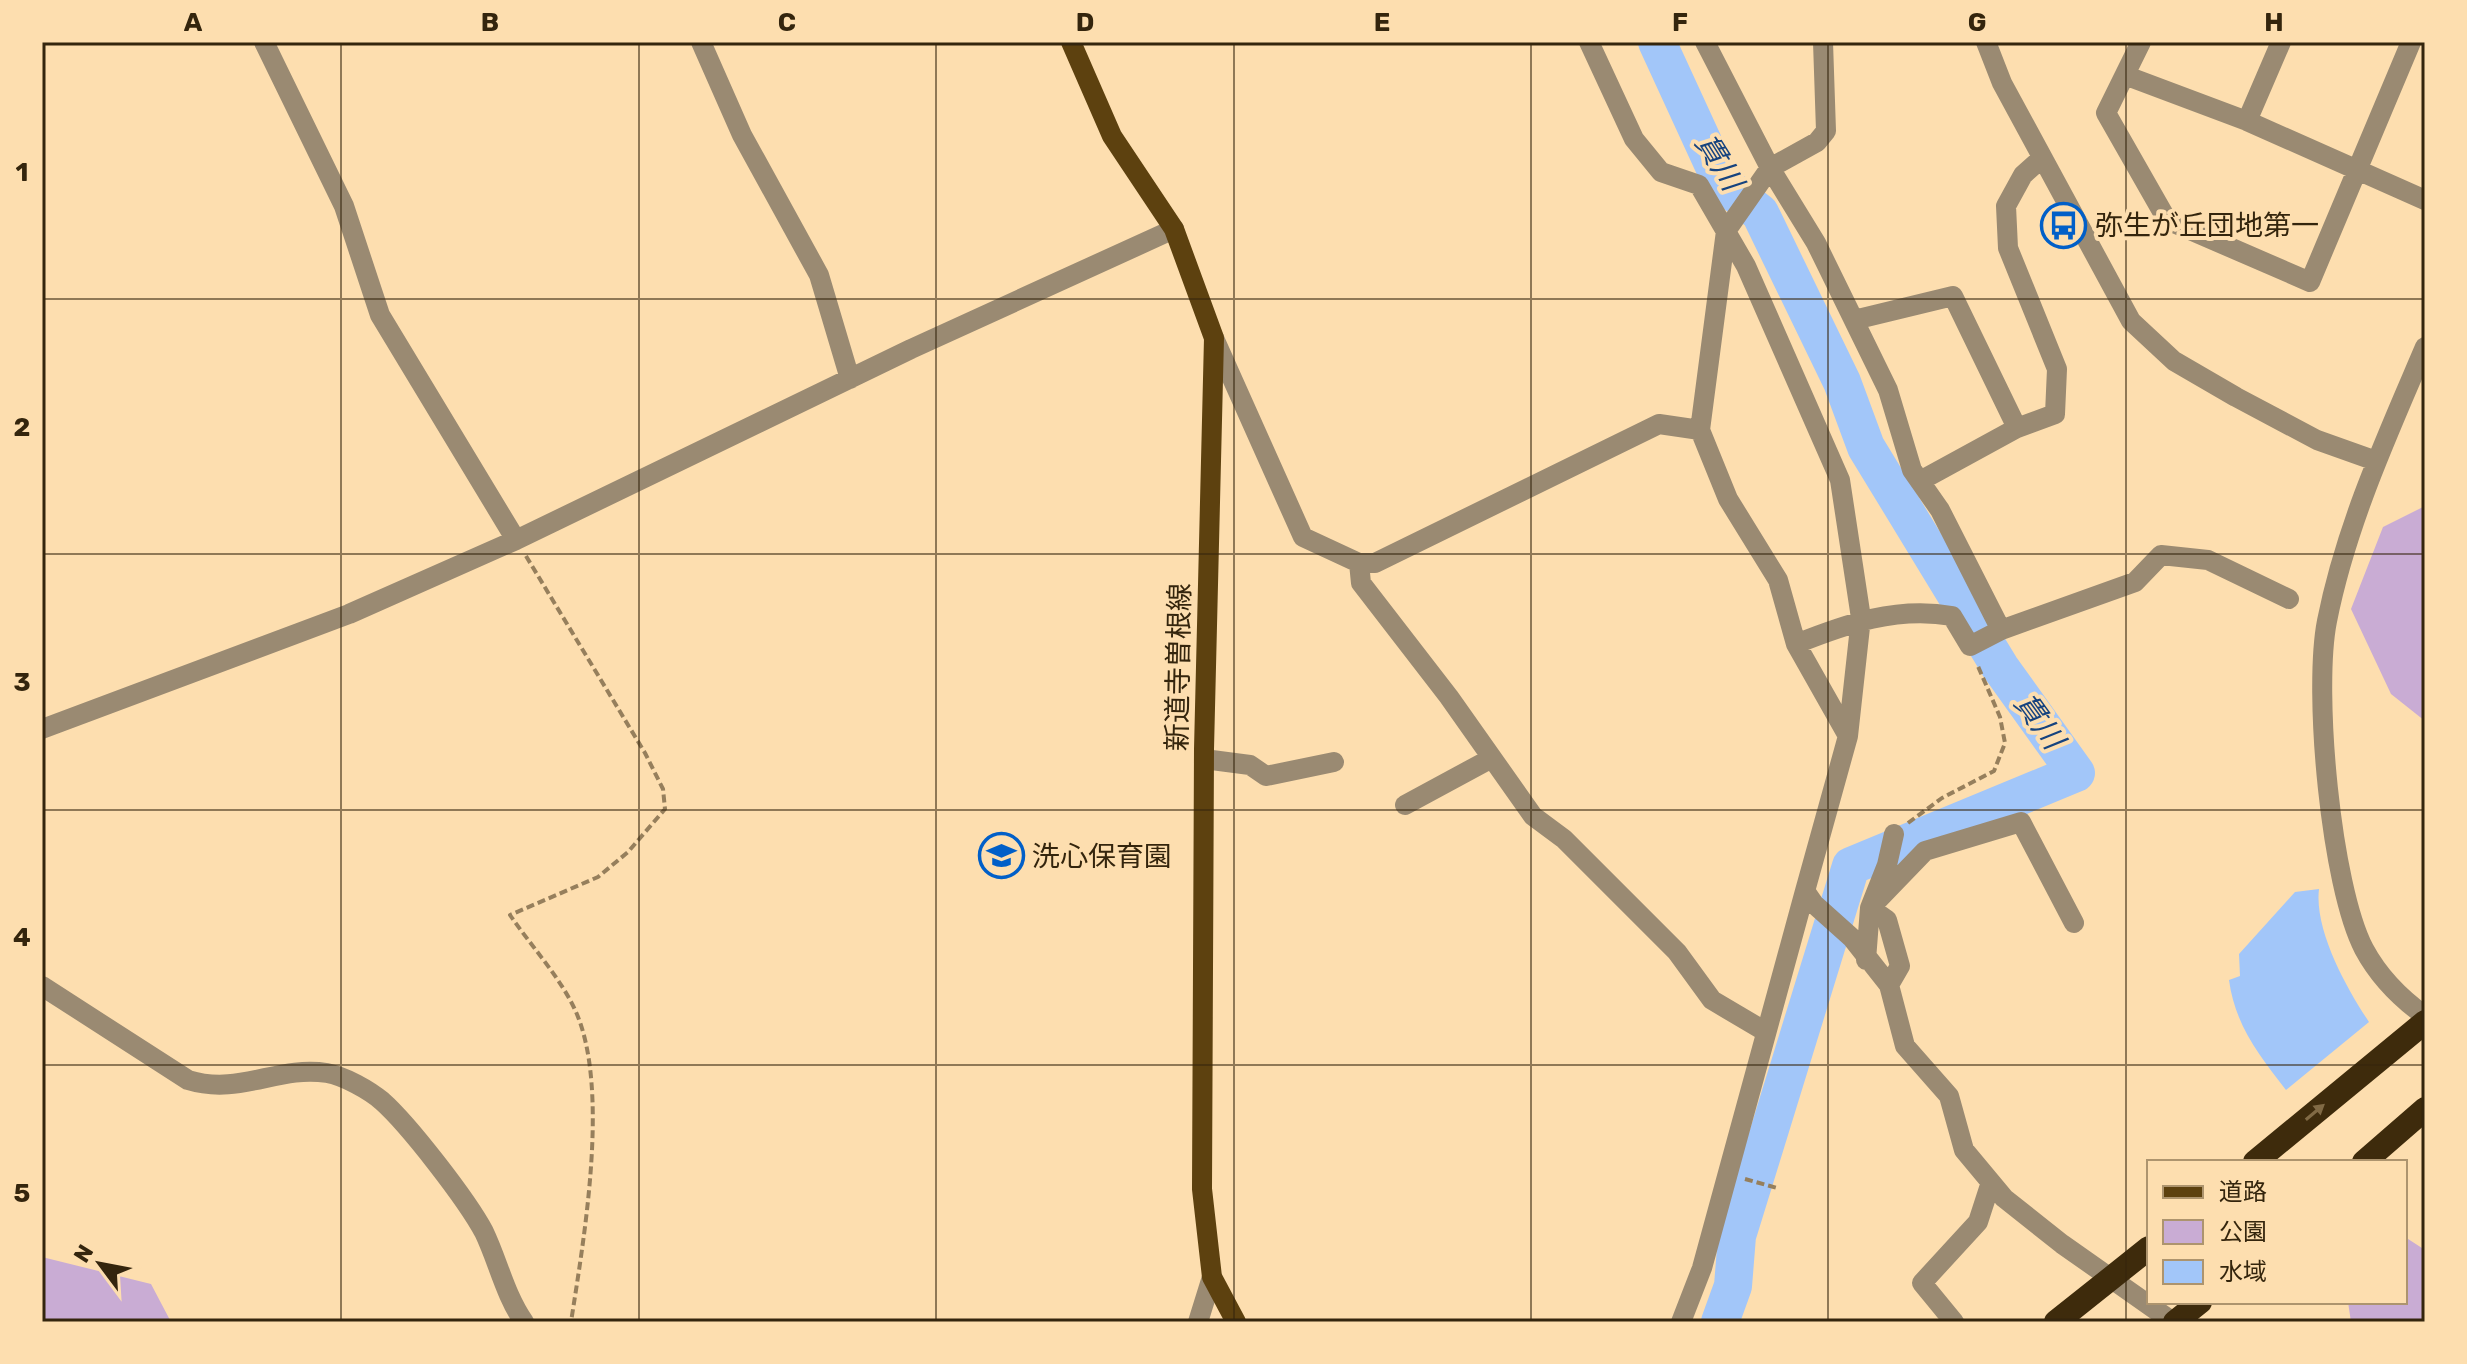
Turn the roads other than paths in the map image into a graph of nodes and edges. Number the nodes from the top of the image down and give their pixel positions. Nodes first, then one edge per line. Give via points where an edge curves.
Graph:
1 (264, 42) edge
2 (701, 42) edge
3 (1071, 42) edge
4 (1589, 42) edge
5 (1705, 42) edge
6 (1823, 42) edge
7 (1986, 42) edge
8 (2141, 42) edge
9 (2281, 42) edge
10 (2411, 42) edge
11 (2127, 76) junction
12 (2247, 121) junction
13 (2042, 158) junction
14 (2357, 169) junction
15 (1766, 172) junction
16 (2425, 200) edge
17 (1731, 226) junction
18 (1174, 229) junction
19 (1854, 320) junction
20 (1214, 338) junction
21 (2425, 347) edge
22 (850, 379) junction
23 (2017, 428) junction
24 (1700, 430) junction
25 (2376, 461) junction
26 (1920, 481) junction
27 (516, 540) junction
28 (1359, 563) junction
29 (2289, 599) dead end
30 (1864, 618) junction
31 (1998, 632) junction
32 (1796, 644) junction
33 (42, 729) edge
34 (1848, 736) junction
35 (1492, 758) junction
36 (1204, 759) junction
37 (1334, 762) dead end
38 (1405, 805) dead end
39 (1894, 834) road end
40 (1809, 897) junction
41 (1870, 908) junction
42 (2074, 923) dead end
43 (1866, 960) junction
44 (1889, 985) junction
45 (42, 986) edge
46 (2425, 1016) edge
47 (2425, 1022) edge
48 (1766, 1032) junction
49 (2425, 1109) edge
50 (2257, 1160) edge
51 (2366, 1160) edge
52 (1991, 1182) junction
53 (2147, 1250) edge
54 (1212, 1277) junction
55 (2147, 1303) edge
56 (2148, 1304) edge
57 (2197, 1304) edge
58 (524, 1322) edge
59 (1198, 1322) edge
60 (1236, 1322) edge
61 (1681, 1322) edge
62 (1954, 1322) edge
63 (2056, 1322) edge
64 (2174, 1322) edge

1 - 27 street via 344,206 380,315
2 - 22 street via 742,135 819,275
3 - 18 main road, 新道寺曽根線 via 1112,136
4 - 17 street via 1634,139 1661,172 1699,185
5 - 15 street
6 - 15 street via 1826,131 1817,142
7 - 13 street
8 - 11 street
9 - 12 street
10 - 14 street
11 - 12 street
11 - 14 street via 2106,113 2167,220 2310,282
12 - 14 street
13 - 23 street via 2023,175 2006,206 2008,248 2057,369 2055,414
13 - 25 street via 2115,298 2131,321 2174,361 2317,440
14 - 16 street
15 - 17 street
15 - 19 street via 1816,243
17 - 24 street
17 - 30 street via 1840,480
18 - 20 main road, 新道寺曽根線
18 - 22 street
19 - 23 street via 1953,296
19 - 26 street via 1888,390
20 - 28 street via 1303,537
20 - 36 main road, 新道寺曽根線
21 - 25 street
22 - 27 street
23 - 26 street
24 - 28 street via 1659,424 1375,563
24 - 32 street via 1728,499 1778,580
25 - 46 street via 2340,564 2326,625 2323,693 2329,783 2347,910 2378,972
26 - 31 street via 1940,510
27 - 33 street via 349,614
28 - 35 street via 1361,583
29 - 31 street via 2208,560 2161,555 2135,582
30 - 31 street via 1934,612 1952,616 1973,645
30 - 32 street
30 - 34 street
32 - 34 street
34 - 40 street
35 - 38 street
35 - 48 street via 1533,816 1564,839 1677,952 1712,1000
36 - 37 street via 1250,765 1266,776
36 - 54 main road, 新道寺曽根線 via 1202,1189
39 - 41 street
40 - 43 street via 1852,938
40 - 48 street
41 - 42 street via 1925,851 2021,822
41 - 43 street
41 - 44 street via 1887,920 1900,966
43 - 44 street
44 - 52 street via 1905,1046 1949,1096 1964,1150
45 - 58 street via 188,1080 211,1087 236,1086 295,1072 329,1073 380,1099 483,1231
50 -> 47 highway
48 - 61 street via 1702,1268
49 - 51 highway
52 - 55 street via 2062,1244
52 - 62 street via 1978,1222 1922,1283
53 - 63 highway, bridge
54 - 59 street
54 - 60 main road, 新道寺曽根線
56 - 64 street
57 - 64 highway

